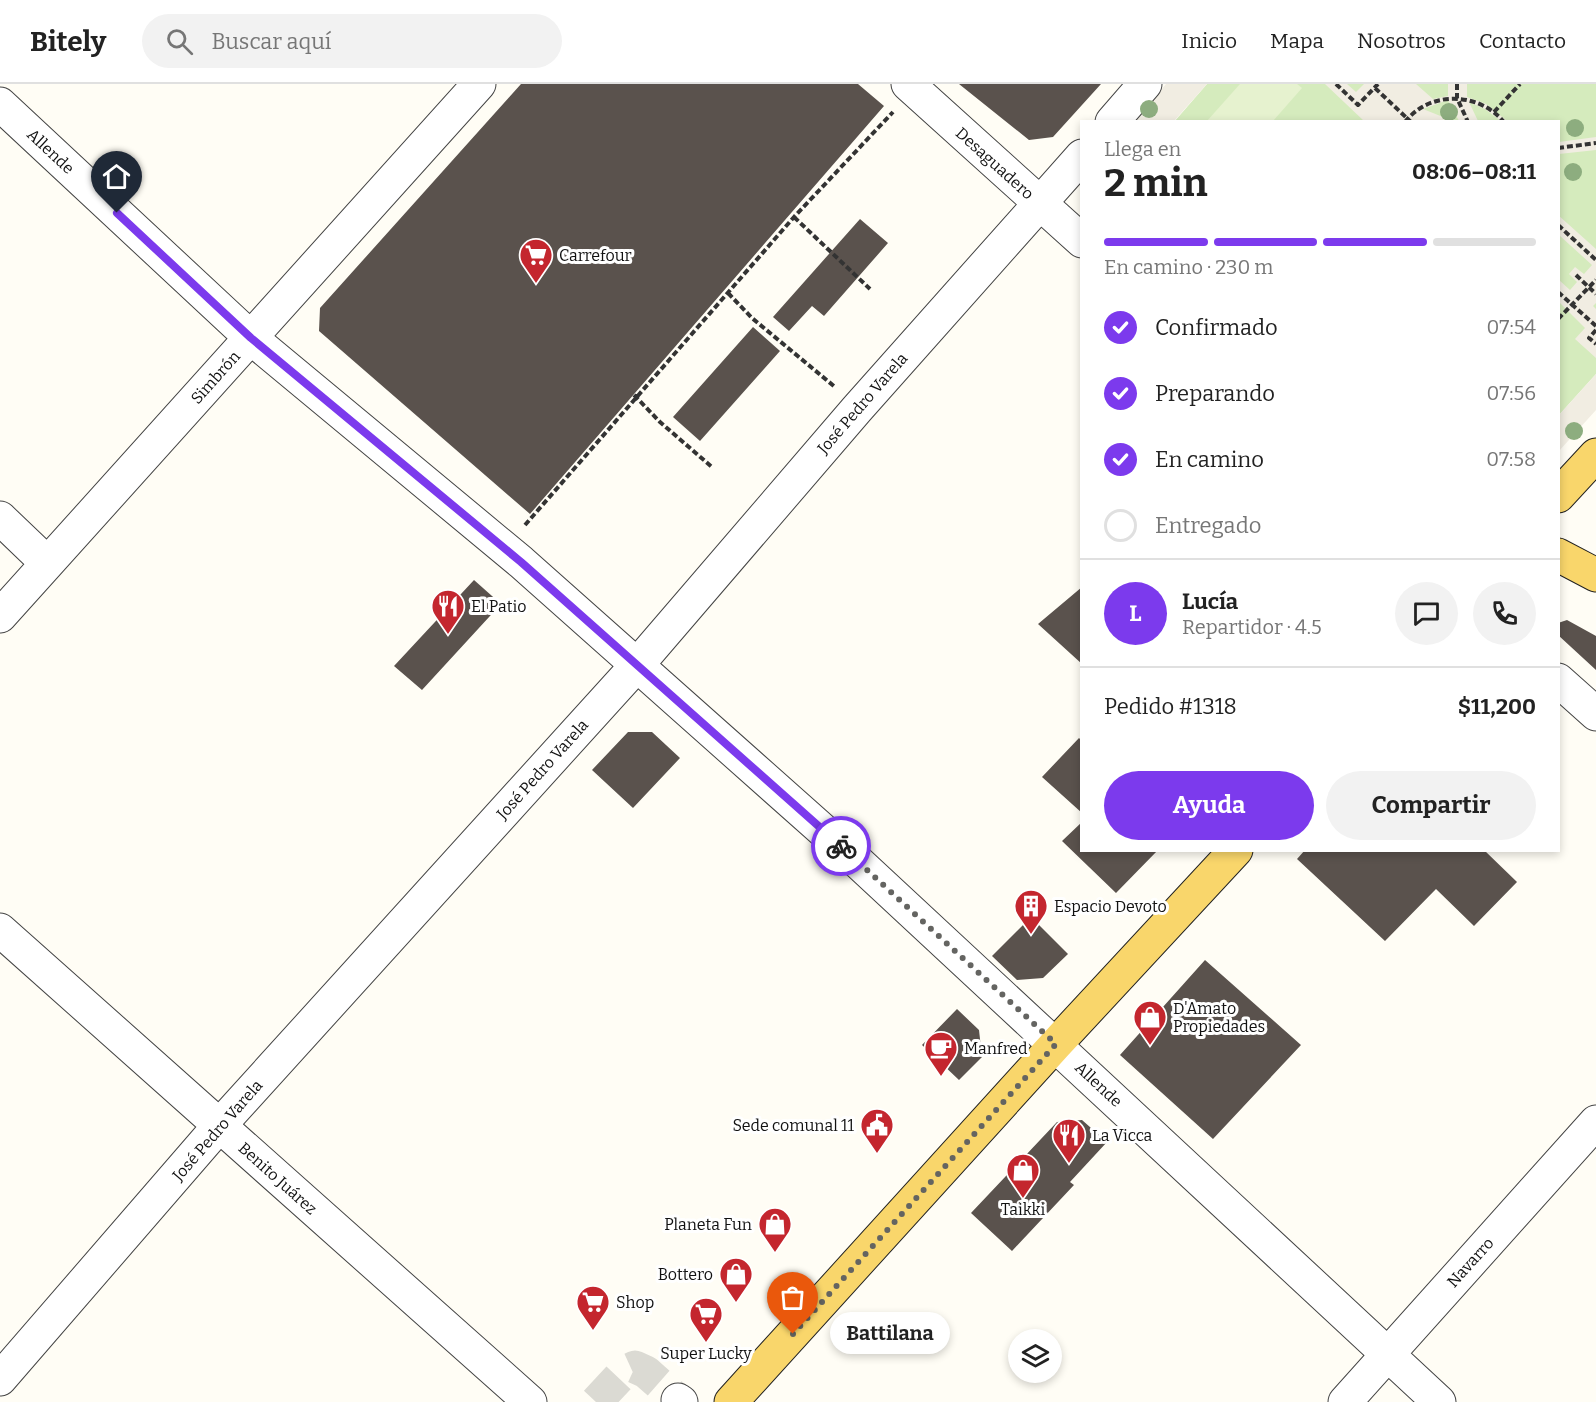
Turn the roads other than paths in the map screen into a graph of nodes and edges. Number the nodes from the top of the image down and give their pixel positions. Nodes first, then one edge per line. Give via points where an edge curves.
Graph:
1 (479, 84) edge
2 (908, 84) edge
3 (1145, 84) edge
4 (0, 104) edge
5 (1114, 120) edge
6 (1080, 158) edge
7 (1040, 204) junction
8 (1080, 239) edge
9 (251, 338) junction
10 (1596, 455) edge
11 (1560, 494) edge
12 (0, 518) edge
13 (1560, 556) edge
14 (47, 563) junction
15 (1596, 575) edge
16 (0, 616) edge
17 (638, 664) junction
18 (1560, 682) edge
19 (1596, 714) edge
20 (1234, 852) edge
21 (0, 930) edge
22 (1056, 1044) junction
23 (1596, 1122) edge
24 (219, 1126) junction
25 (1387, 1355) junction
26 (0, 1379) edge
27 (530, 1402) edge
28 (731, 1402) edge
29 (1345, 1402) edge
30 (1439, 1402) edge

1 - 9 street, Simbrón
2 - 7 street, Desaguadero
3 - 5 street
4 - 9 street, Allende
6 - 7 street, José Pedro Varela
7 - 8 street, Desaguadero
7 - 17 street, José Pedro Varela
9 - 14 street, Simbrón
9 - 17 street, Allende
10 - 11 main road
12 - 14 street
13 - 15 main road
14 - 16 street, Simbrón
17 - 22 street, Allende
17 - 24 street, José Pedro Varela
18 - 19 street
20 - 22 main road
21 - 24 street, Benito Juárez
22 - 25 street, Allende
22 - 28 main road
23 - 25 street, Navarro
24 - 26 street, José Pedro Varela
24 - 27 street, Benito Juárez
25 - 29 street, Navarro
25 - 30 street, Allende

